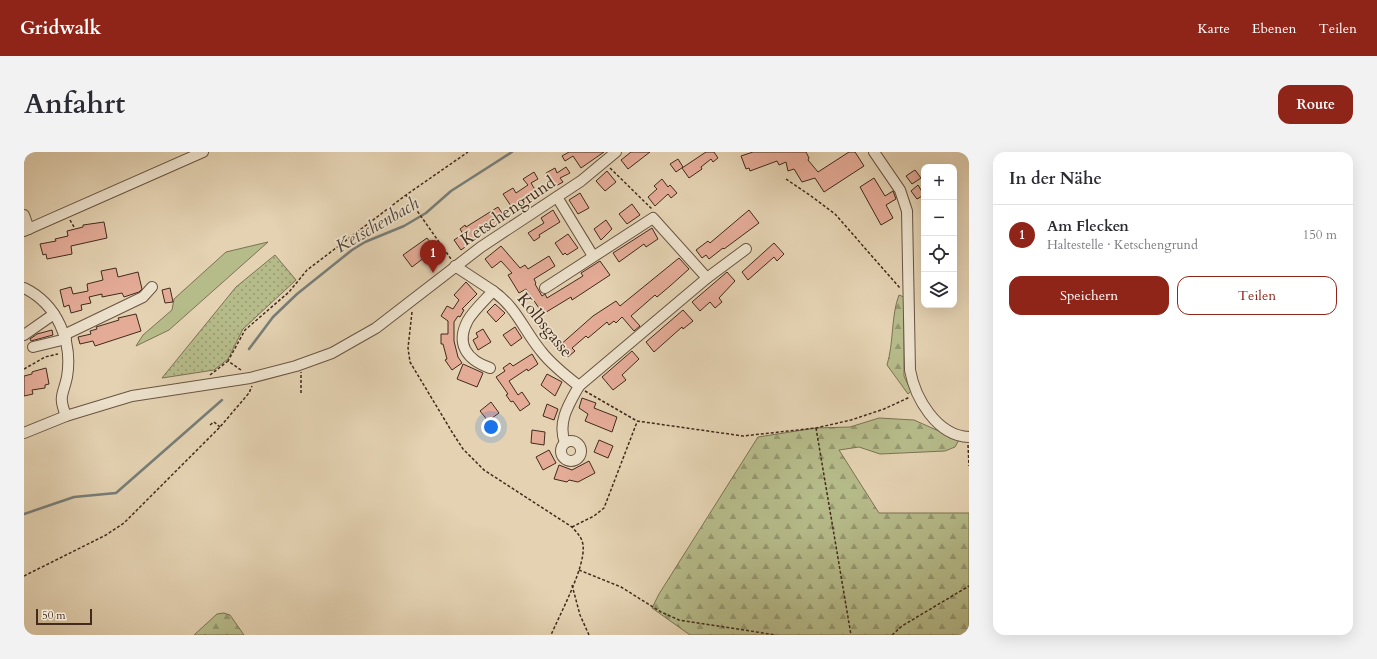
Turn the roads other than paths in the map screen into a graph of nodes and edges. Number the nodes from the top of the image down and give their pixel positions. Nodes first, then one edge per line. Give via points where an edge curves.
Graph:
1 (203, 152) edge
2 (616, 152) edge
3 (874, 152) edge
4 (557, 197) junction
5 (24, 215) edge
6 (27, 230) edge
7 (746, 249) dead end
8 (594, 256) junction
9 (455, 266) junction
10 (707, 278) junction
11 (152, 287) dead end
12 (24, 288) edge
13 (545, 288) dead end
14 (493, 291) junction
15 (54, 314) junction
16 (24, 335) edge
17 (65, 337) junction
18 (33, 347) dead end
19 (490, 368) dead end
20 (579, 386) junction
21 (66, 416) junction
22 (24, 433) edge
23 (968, 437) edge
24 (565, 443) dead end

1 - 6 street
2 - 4 street, Ketschengrund via 582,181
3 - 23 street via 904,200 907,218 910,370 916,393 939,424 951,433
4 - 8 street
4 - 9 street, Ketschengrund
5 - 6 street
7 - 10 street
8 - 10 street via 653,218
8 - 13 street
9 - 14 street, Kolbsgasse
9 - 21 street, Ketschengrund via 376,328 332,353 250,378 132,396
10 - 20 street
11 - 17 street via 143,297
12 - 15 street via 40,298
14 - 19 street, Kolbsgasse via 469,319 464,331 464,345 468,356 477,364
14 - 20 street, Kolbsgasse via 514,310 541,351
15 - 16 street
15 - 17 street
17 - 18 street
17 - 21 street via 68,351 67,377 61,403
20 - 24 street via 563,418
21 - 22 street, Ketschengrund

